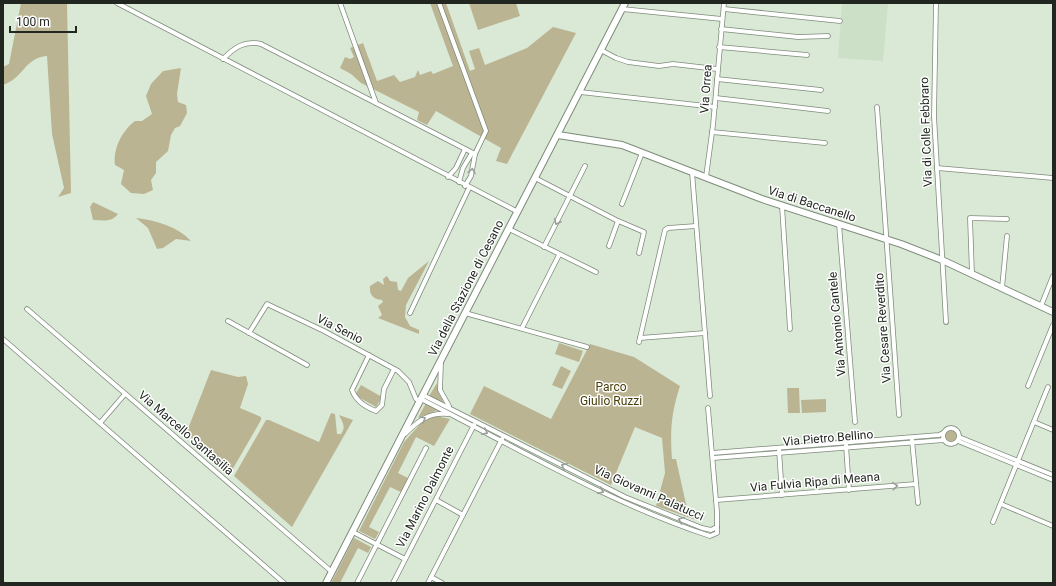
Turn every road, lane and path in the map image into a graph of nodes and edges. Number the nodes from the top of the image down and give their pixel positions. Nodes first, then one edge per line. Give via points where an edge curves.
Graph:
1 (117, 3) edge
2 (340, 3) edge
3 (439, 3) edge
4 (724, 3) edge
5 (936, 3) edge
6 (624, 6) edge
7 (724, 9) junction
8 (722, 19) junction
9 (840, 21) dead end
10 (722, 28) junction
11 (828, 36) dead end
12 (719, 47) junction
13 (601, 50) junction
14 (807, 55) dead end
15 (223, 59) junction
16 (718, 69) junction
17 (717, 79) junction
18 (821, 90) dead end
19 (580, 92) junction
20 (716, 98) junction
21 (376, 103) junction
22 (878, 106) dead end
23 (715, 107) junction
24 (828, 112) dead end
25 (712, 132) junction
26 (558, 134) junction
27 (825, 143) dead end
28 (465, 149) junction
29 (473, 153) junction
30 (642, 153) junction
31 (585, 166) dead end
32 (937, 168) junction
33 (692, 171) junction
34 (448, 177) junction
35 (706, 177) junction
36 (535, 178) junction
37 (1053, 178) edge
38 (459, 182) junction
39 (467, 187) junction
40 (570, 197) junction
41 (622, 204) dead end
42 (782, 206) junction
43 (518, 212) junction
44 (1007, 219) dead end
45 (618, 221) junction
46 (839, 224) junction
47 (696, 226) junction
48 (509, 229) junction
49 (1007, 236) dead end
50 (886, 239) junction
51 (609, 246) dead end
52 (544, 247) junction
53 (639, 253) dead end
54 (559, 255) junction
55 (942, 260) junction
56 (596, 272) dead end
57 (972, 274) junction
58 (1053, 276) edge
59 (1002, 288) junction
60 (1041, 306) junction
61 (27, 309) dead end
62 (1053, 312) edge
63 (410, 313) dead end
64 (466, 314) junction
65 (228, 321) dead end
66 (946, 322) dead end
67 (1053, 325) edge
68 (522, 328) junction
69 (790, 329) dead end
70 (249, 333) junction
71 (705, 333) junction
72 (3, 339) edge
73 (587, 347) dead end
74 (369, 355) junction
75 (441, 360) junction
76 (308, 365) dead end
77 (394, 369) junction
78 (1028, 386) dead end
79 (1048, 387) dead end
80 (125, 394) junction
81 (710, 396) dead end
82 (421, 399) junction
83 (450, 408) junction
84 (708, 408) dead end
85 (451, 414) junction
86 (899, 415) dead end
87 (476, 421) junction
88 (855, 422) dead end
89 (1034, 422) junction
90 (100, 423) junction
91 (473, 426) junction
92 (1053, 430) edge
93 (943, 433) junction
94 (504, 435) junction
95 (401, 438) junction
96 (912, 439) junction
97 (958, 439) junction
98 (501, 440) junction
99 (944, 440) junction
100 (846, 445) junction
101 (426, 448) dead end
102 (779, 450) junction
103 (712, 455) junction
104 (1017, 463) junction
105 (1053, 475) edge
106 (1053, 480) edge
107 (916, 484) junction
108 (849, 490) junction
109 (782, 495) junction
110 (436, 500) junction
111 (716, 500) junction
112 (918, 503) dead end
113 (1000, 504) junction
114 (463, 515) junction
115 (993, 522) dead end
116 (718, 526) junction
117 (1053, 526) edge
118 (353, 532) junction
119 (377, 545) junction
120 (405, 559) junction
121 (332, 572) junction
122 (431, 577) junction
123 (284, 583) edge
124 (326, 583) edge
125 (357, 583) edge
126 (393, 583) edge
127 (428, 583) edge
128 (442, 583) edge

1 - 15 street
2 - 21 street
3 - 29 street via 486,131
4 - 7 street, Via Orrea
5 - 32 street, Via di Colle Febbraro via 934,116
6 - 8 street
6 - 13 street, Via della Stazione di Cesano
7 - 8 street, Via Orrea
7 - 9 street
8 - 10 street, Via Orrea
10 - 11 street via 800,37
10 - 12 street, Via Orrea
12 - 14 street
12 - 16 street, Via Orrea
13 - 16 street via 628,62
13 - 19 street, Via della Stazione di Cesano
15 - 21 street via 241,44 260,44
15 - 34 street
16 - 17 street, Via Orrea
17 - 18 street
17 - 20 street, Via Orrea
19 - 23 street
19 - 26 street, Via della Stazione di Cesano
20 - 23 street, Via Orrea
20 - 24 street
21 - 28 street
22 - 50 street, Via Cesare Reverdito
23 - 25 street, Via Orrea
25 - 27 street
25 - 35 street, Via Orrea
26 - 30 street, Via di Baccanello via 613,143
26 - 36 street, Via della Stazione di Cesano
28 - 29 street
28 - 34 street via 456,168
29 - 38 street via 463,168
39 -> 29 street via 471,176
30 - 33 street, Via di Baccanello
30 - 41 street
31 - 40 street
32 - 37 street
32 - 55 street, Via di Colle Febbraro
33 - 35 street, Via di Baccanello
33 - 47 street
34 - 38 street
35 - 42 street, Via di Baccanello
36 - 40 street
36 - 43 street, Via della Stazione di Cesano
38 - 39 street
39 - 43 street
39 - 63 street
40 - 45 street
40 -> 52 street
42 - 46 street, Via di Baccanello
42 - 69 street
43 - 48 street, Via della Stazione di Cesano
44 - 57 street via 970,218
45 - 51 street
45 - 53 street via 645,232
46 - 50 street, Via di Baccanello
46 - 88 street, Via Antonio Cantele
47 - 71 street
47 - 71 street via 665,230 640,340
48 - 52 street
48 - 64 street, Via della Stazione di Cesano
49 - 59 street
50 - 55 street, Via di Baccanello
50 - 86 street, Via Cesare Reverdito
52 - 54 street
54 - 56 street
54 - 68 street
55 - 57 street, Via di Baccanello
55 - 66 street, Via di Colle Febbraro
57 - 59 street, Via di Baccanello
58 - 60 street
59 - 60 street, Via di Baccanello
60 - 62 street, Via di Baccanello
61 - 80 street, Via Marcello Santasilia
64 - 68 street
64 - 75 street, Via della Stazione di Cesano
65 - 70 street
67 - 78 street
68 - 73 street
70 - 74 street, Via Senio via 267,304
70 - 76 street
71 - 81 street
72 - 90 street
74 - 77 street, Via Senio
74 - 77 street via 352,390 356,400 371,409 376,411 382,405 384,389
75 - 82 street, Via della Stazione di Cesano
75 - 83 street via 440,390
77 - 82 street, Via Senio via 406,378 416,398
79 - 89 street
80 - 90 street
80 - 121 street, Via Marcello Santasilia
82 - 83 street, Via Giovanni Palatucci
82 - 85 street, Via Giovanni Palatucci
82 - 95 street, Via della Stazione di Cesano
83 - 87 street, Via Giovanni Palatucci
84 - 103 street
85 - 91 street, Via Giovanni Palatucci
95 -> 85 street via 426,416 438,413
87 - 91 street, Via Marino Dalmonte
87 - 94 street, Via Giovanni Palatucci
89 - 92 street
89 - 104 street
90 - 123 street
91 -> 98 street, Via Giovanni Palatucci
91 - 110 street, Via Marino Dalmonte
93 - 96 street, Via Pietro Bellino
93 - 97 street via 946,429 953,428 957,431
93 - 99 street
94 - 98 street
116 -> 94 street, Via Giovanni Palatucci via 711,530 702,528 625,497
95 - 118 street, Via della Stazione di Cesano
96 - 99 street, Via Pietro Bellino
96 - 100 street, Via Pietro Bellino
96 - 107 street
97 - 99 street via 951,444
97 - 104 street
98 - 114 street
98 -> 116 street, Via Giovanni Palatucci via 600,490 671,522 710,536 717,533
100 - 102 street, Via Pietro Bellino
100 - 108 street
101 - 119 street
102 - 103 street, Via Pietro Bellino
102 - 109 street
103 - 111 street
104 - 105 street
104 - 106 street
104 - 113 street
108 -> 107 street, Via Fulvia Ripa di Meana
107 - 112 street
108 - 109 street, Via Fulvia Ripa di Meana
109 - 111 street, Via Fulvia Ripa di Meana
110 - 114 street
110 - 120 street, Via Marino Dalmonte
111 - 116 street
113 - 115 street
113 - 117 street
114 - 122 street
118 - 119 street
118 - 121 street, Via della Stazione di Cesano
119 - 120 street
119 - 125 street
120 - 126 street, Via Marino Dalmonte
121 - 124 street, Via della Stazione di Cesano
122 - 127 street
122 - 128 street

